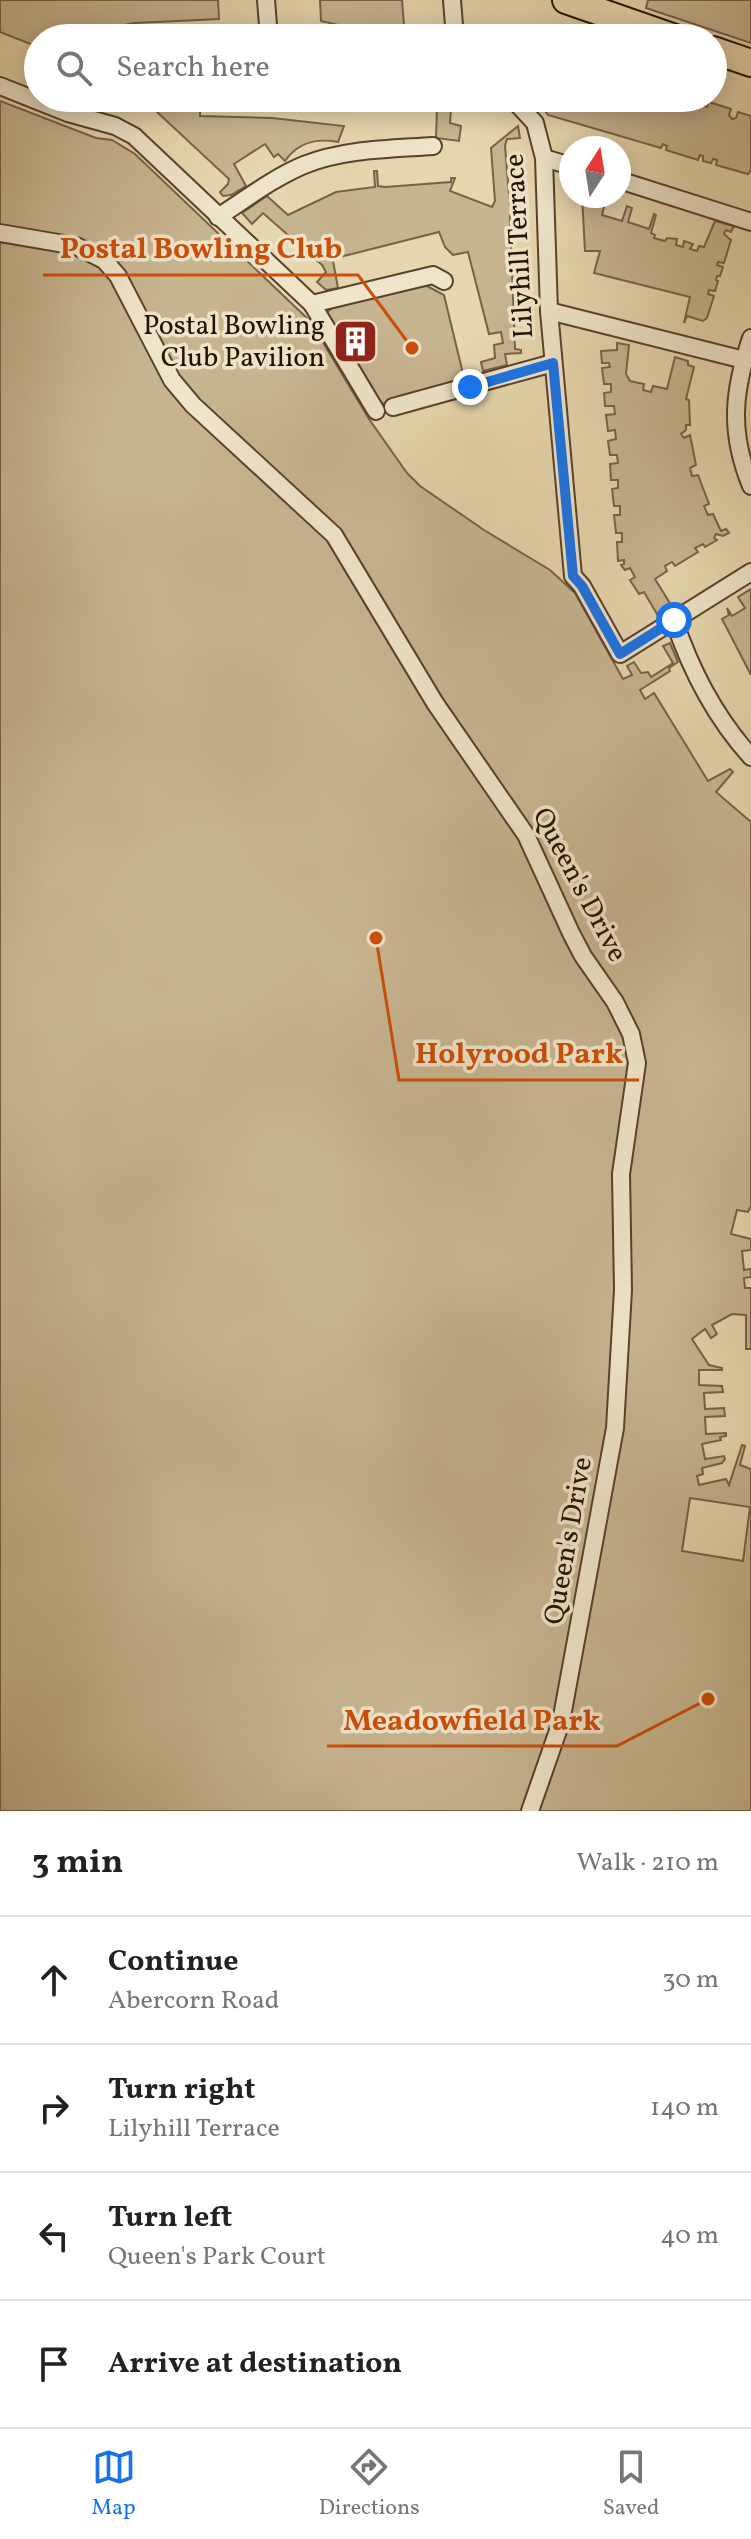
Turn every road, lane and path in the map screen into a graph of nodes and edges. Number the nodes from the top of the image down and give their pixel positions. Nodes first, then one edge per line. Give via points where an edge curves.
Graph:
1 (266, 0) edge
2 (452, 0) edge
3 (566, 0) edge
4 (268, 24) edge
5 (454, 24) edge
6 (635, 24) edge
7 (727, 55) edge
8 (751, 63) edge
9 (0, 86) edge
10 (24, 93) edge
11 (84, 112) edge
12 (528, 112) edge
13 (433, 146) dead end
14 (544, 158) junction
15 (559, 162) edge
16 (631, 184) edge
17 (218, 217) junction
18 (751, 222) edge
19 (0, 233) edge
20 (444, 281) dead end
21 (312, 304) junction
22 (549, 311) junction
23 (751, 338) edge
24 (744, 360) junction
25 (553, 363) junction
26 (751, 486) edge
27 (751, 572) edge
28 (674, 620) junction
29 (751, 757) edge
30 (530, 1811) edge

1 - 4 street
2 - 5 street
3 - 6 main road
7 - 8 main road
9 - 10 street
11 - 17 street via 134,136
12 - 14 street, Lilyhill Terrace
13 - 17 street via 358,152 309,163
14 - 15 street
14 - 22 street, Lilyhill Terrace
16 - 18 street
17 - 21 street
19 - 30 street, Queen's Drive via 76,246 104,260 124,287 172,380 334,535 435,703 526,835 577,944 631,1034 637,1063 621,1174 623,1290 615,1428 561,1722
20 - 21 street via 433,275
21 - 25 street via 384,409
22 - 24 street
22 - 25 street, Lilyhill Terrace
23 - 24 street
24 - 26 street via 735,426
25 - 28 street, Lilyhill Terrace via 573,576 620,654
27 - 28 street
28 - 29 street via 705,694

